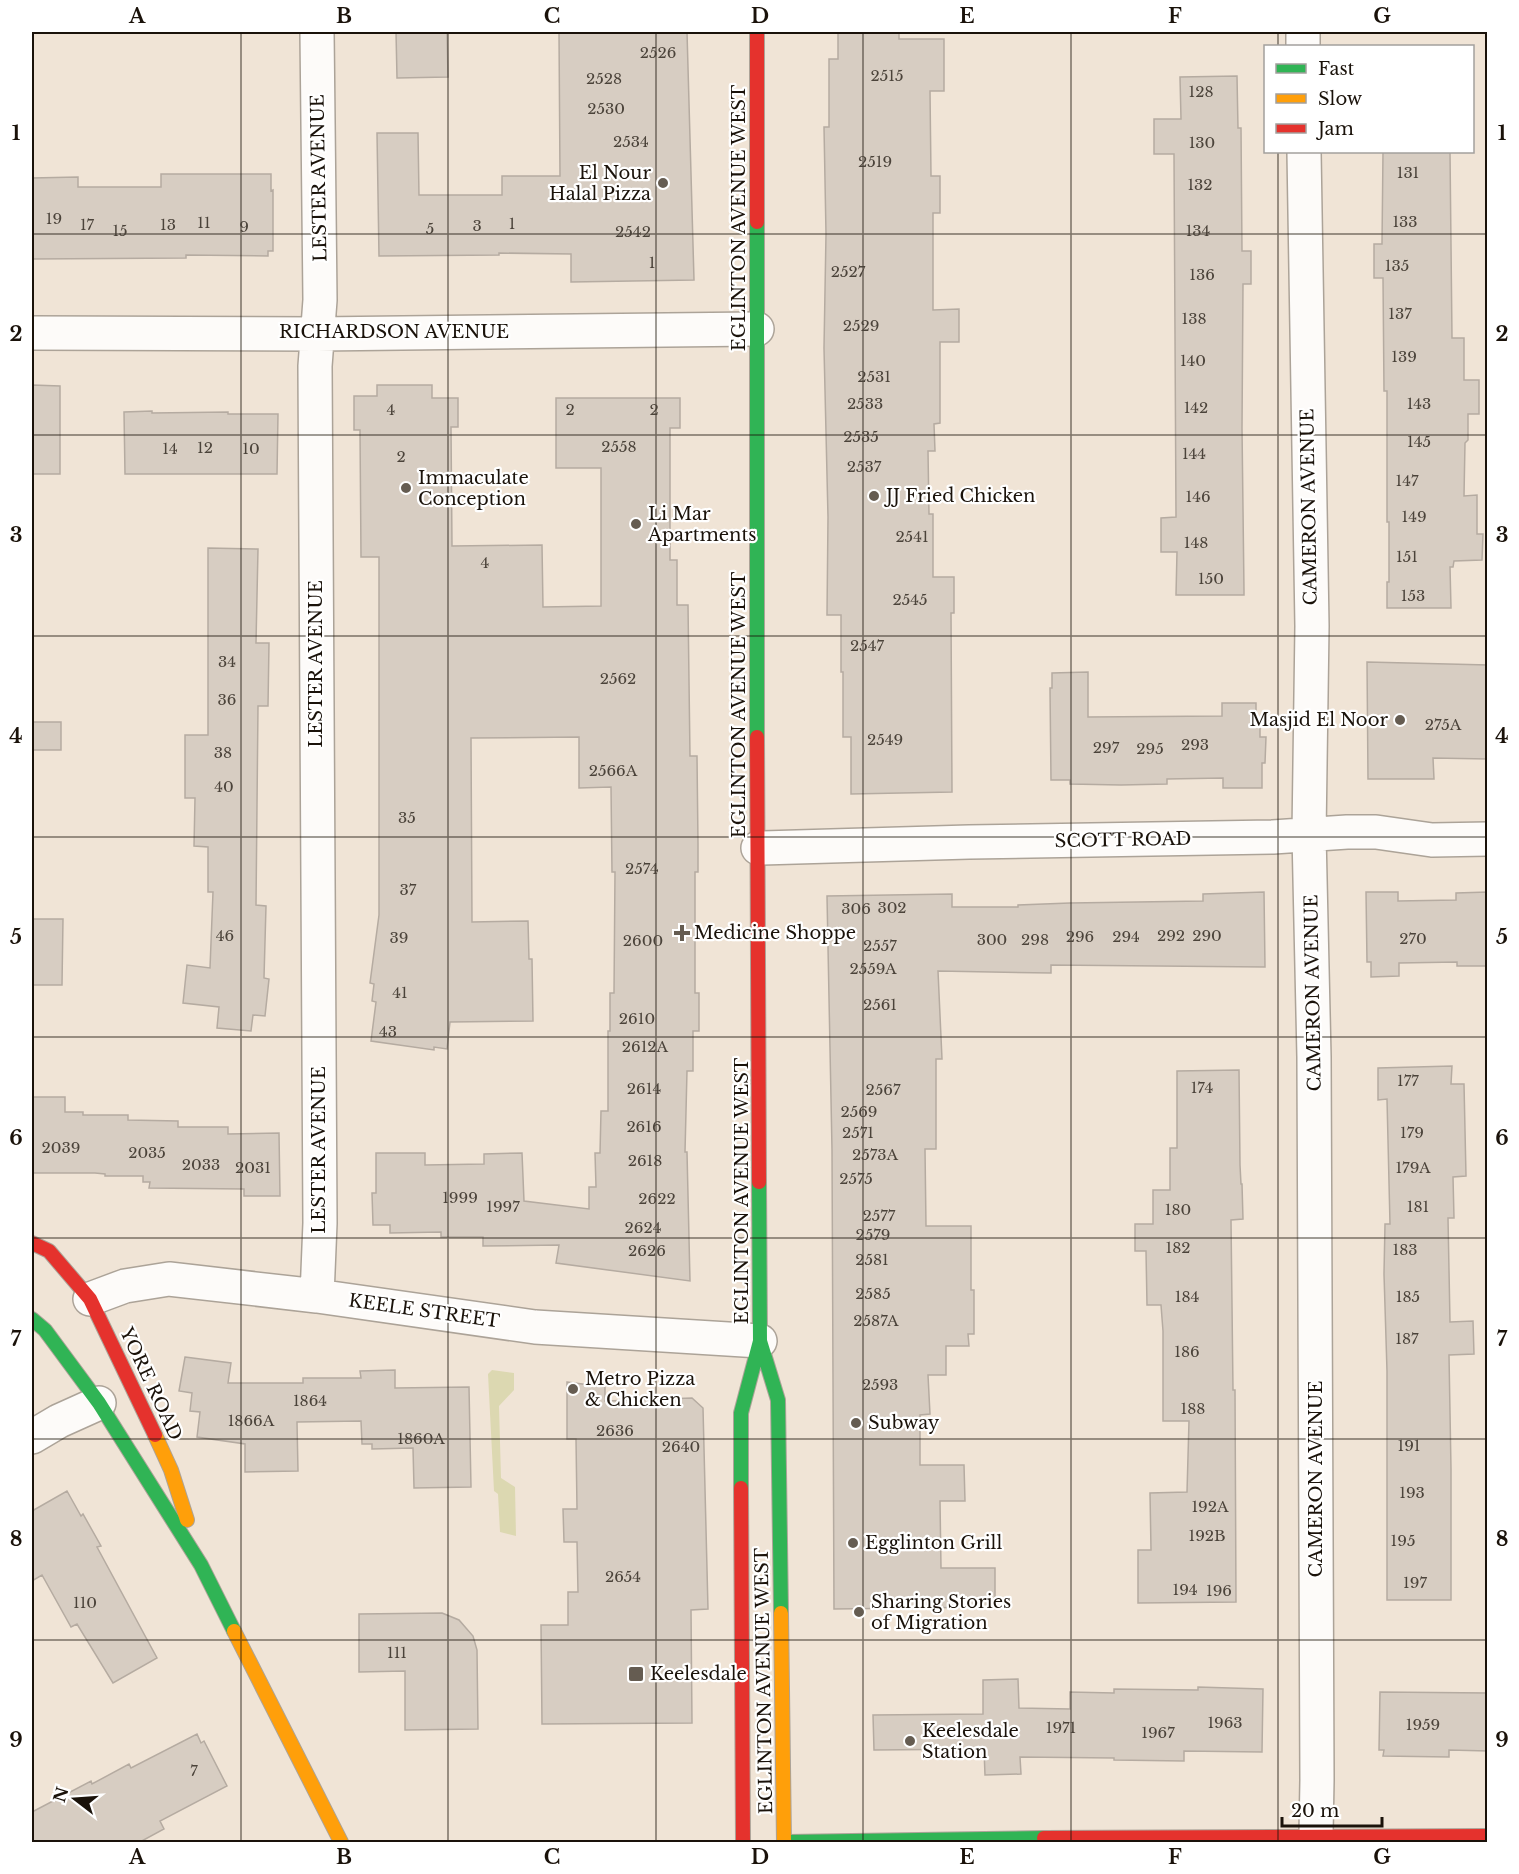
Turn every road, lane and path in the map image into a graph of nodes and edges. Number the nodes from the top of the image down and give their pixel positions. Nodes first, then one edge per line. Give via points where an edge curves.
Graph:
1 (318, 32) edge
2 (757, 32) edge
3 (1304, 153) edge
4 (757, 329) junction
5 (32, 333) edge
6 (317, 334) junction
7 (1309, 834) junction
8 (1488, 839) edge
9 (758, 849) junction
10 (32, 1243) edge
11 (317, 1296) junction
12 (90, 1299) junction
13 (32, 1319) edge
14 (760, 1341) junction
15 (99, 1403) junction
16 (32, 1437) edge
17 (201, 1565) junction
18 (1316, 1834) junction
19 (1488, 1836) edge
20 (341, 1842) edge
21 (743, 1842) edge
22 (785, 1842) edge

1 - 6 street, LESTER AVENUE
2 - 4 main road, EGLINTON AVENUE WEST
3 - 7 street, CAMERON AVENUE via 1312,626
4 - 6 street, RICHARDSON AVENUE
4 - 9 main road, EGLINTON AVENUE WEST
5 - 6 street, RICHARDSON AVENUE
6 - 11 street, LESTER AVENUE
7 - 8 street, SCOTT ROAD via 1376,832 1432,840
7 - 9 street, SCOTT ROAD
7 - 18 street, CAMERON AVENUE via 1314,1057
9 - 14 main road, EGLINTON AVENUE WEST
10 - 12 main road, YORE ROAD via 48,1251
11 - 12 street, KEELE STREET via 169,1279 125,1286
11 - 14 street, KEELE STREET via 535,1327
12 - 17 main road, YORE ROAD via 171,1470
13 - 15 main road, YORE ROAD via 45,1330
14 - 21 main road, EGLINTON AVENUE WEST via 741,1413
14 - 22 main road, EGLINTON AVENUE WEST via 778,1400
15 - 16 street
15 - 17 main road, YORE ROAD
17 - 20 main road, YORE ROAD
18 - 19 main road
18 - 22 main road

